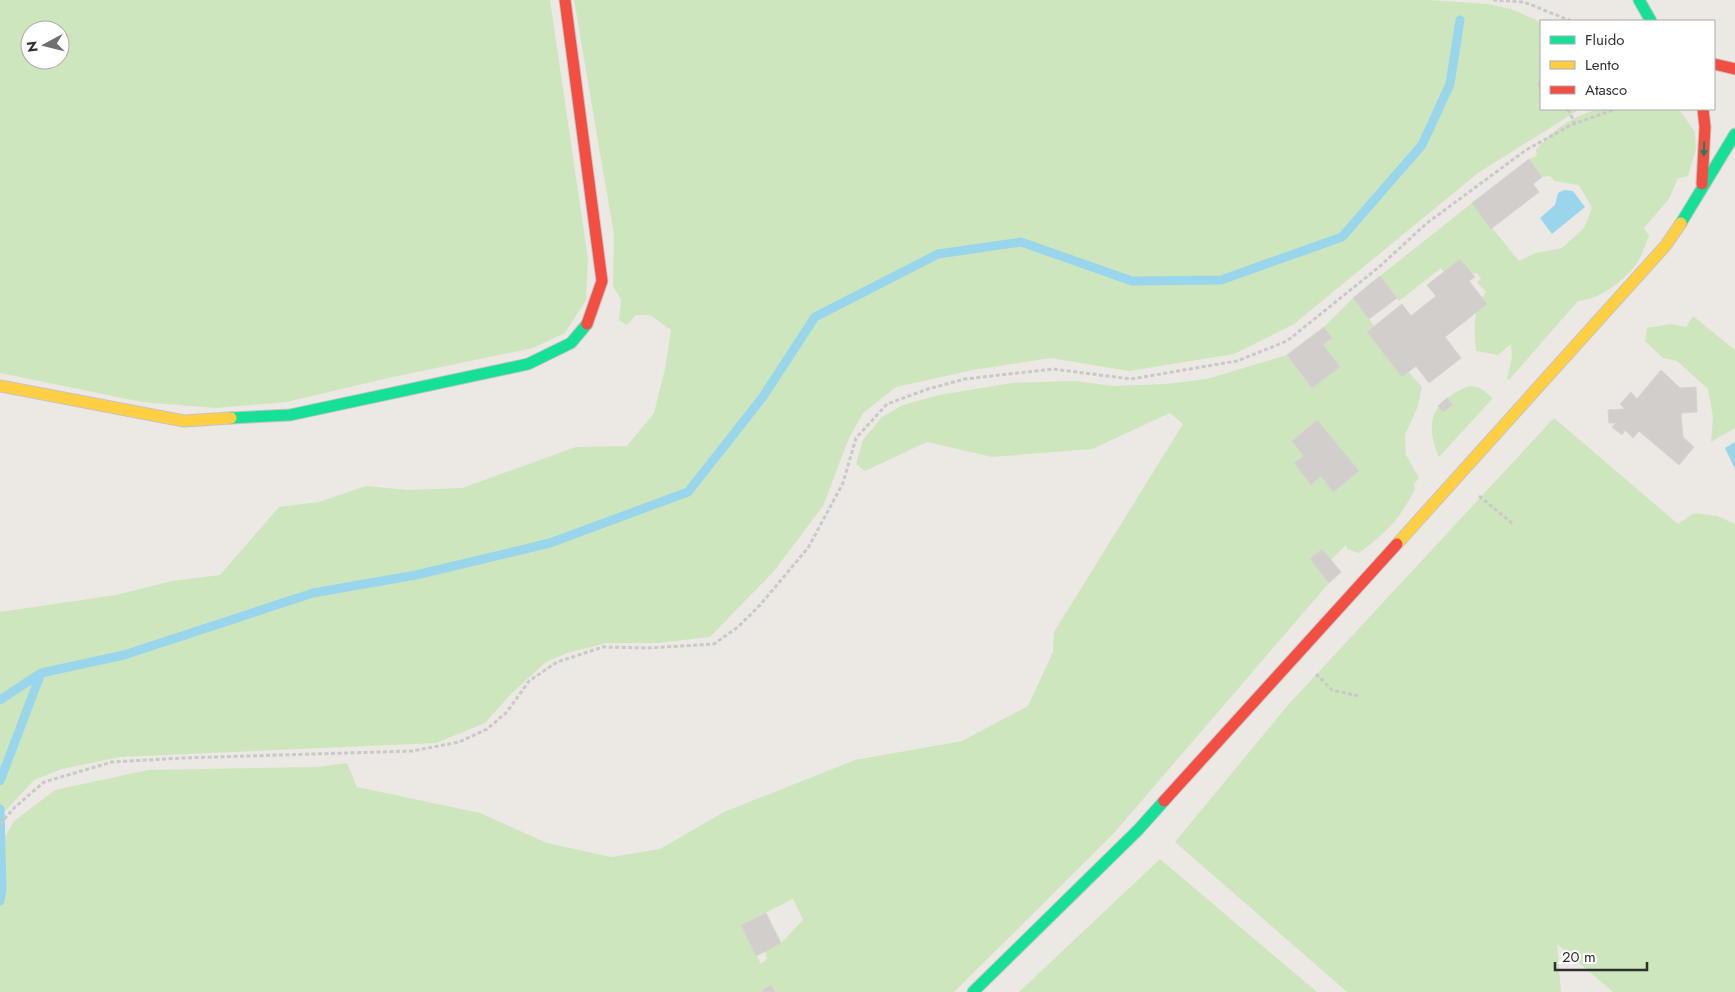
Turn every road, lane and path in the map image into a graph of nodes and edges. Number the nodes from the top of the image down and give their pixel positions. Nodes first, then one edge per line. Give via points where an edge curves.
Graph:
1 (565, 0) edge
2 (1493, 0) edge
3 (1639, 0) edge
4 (1524, 1) edge
5 (1569, 20) edge
6 (1650, 20) edge
7 (1715, 64) edge
8 (1735, 70) edge
9 (1568, 110) edge
10 (1613, 110) edge
11 (1703, 110) edge
12 (1575, 124) junction
13 (1735, 134) edge
14 (1701, 189) junction
15 (0, 386) edge
16 (1457, 475) junction
17 (1513, 524) dead end
18 (1295, 656) junction
19 (1359, 696) dead end
20 (0, 824) edge
21 (973, 992) edge

1 - 15 main road via 602,282 591,319 580,336 565,349 528,364 290,415 184,421
2 - 4 path
3 - 6 main road
4 - 5 path
7 - 8 main road
9 - 12 path
10 - 12 path
11 -> 14 main road
12 - 20 path via 1526,150 1427,223 1287,341 1237,361 1131,379 1054,369 965,380 928,388 887,404 856,438 843,484 808,548 760,605 738,627 714,644 603,647 557,662 529,681 507,712 487,729 459,742 412,751 112,762 44,782
13 - 14 main road
14 - 16 main road via 1666,245
16 - 17 path
16 - 18 main road
18 - 19 path via 1332,690
18 - 21 main road via 1138,830

